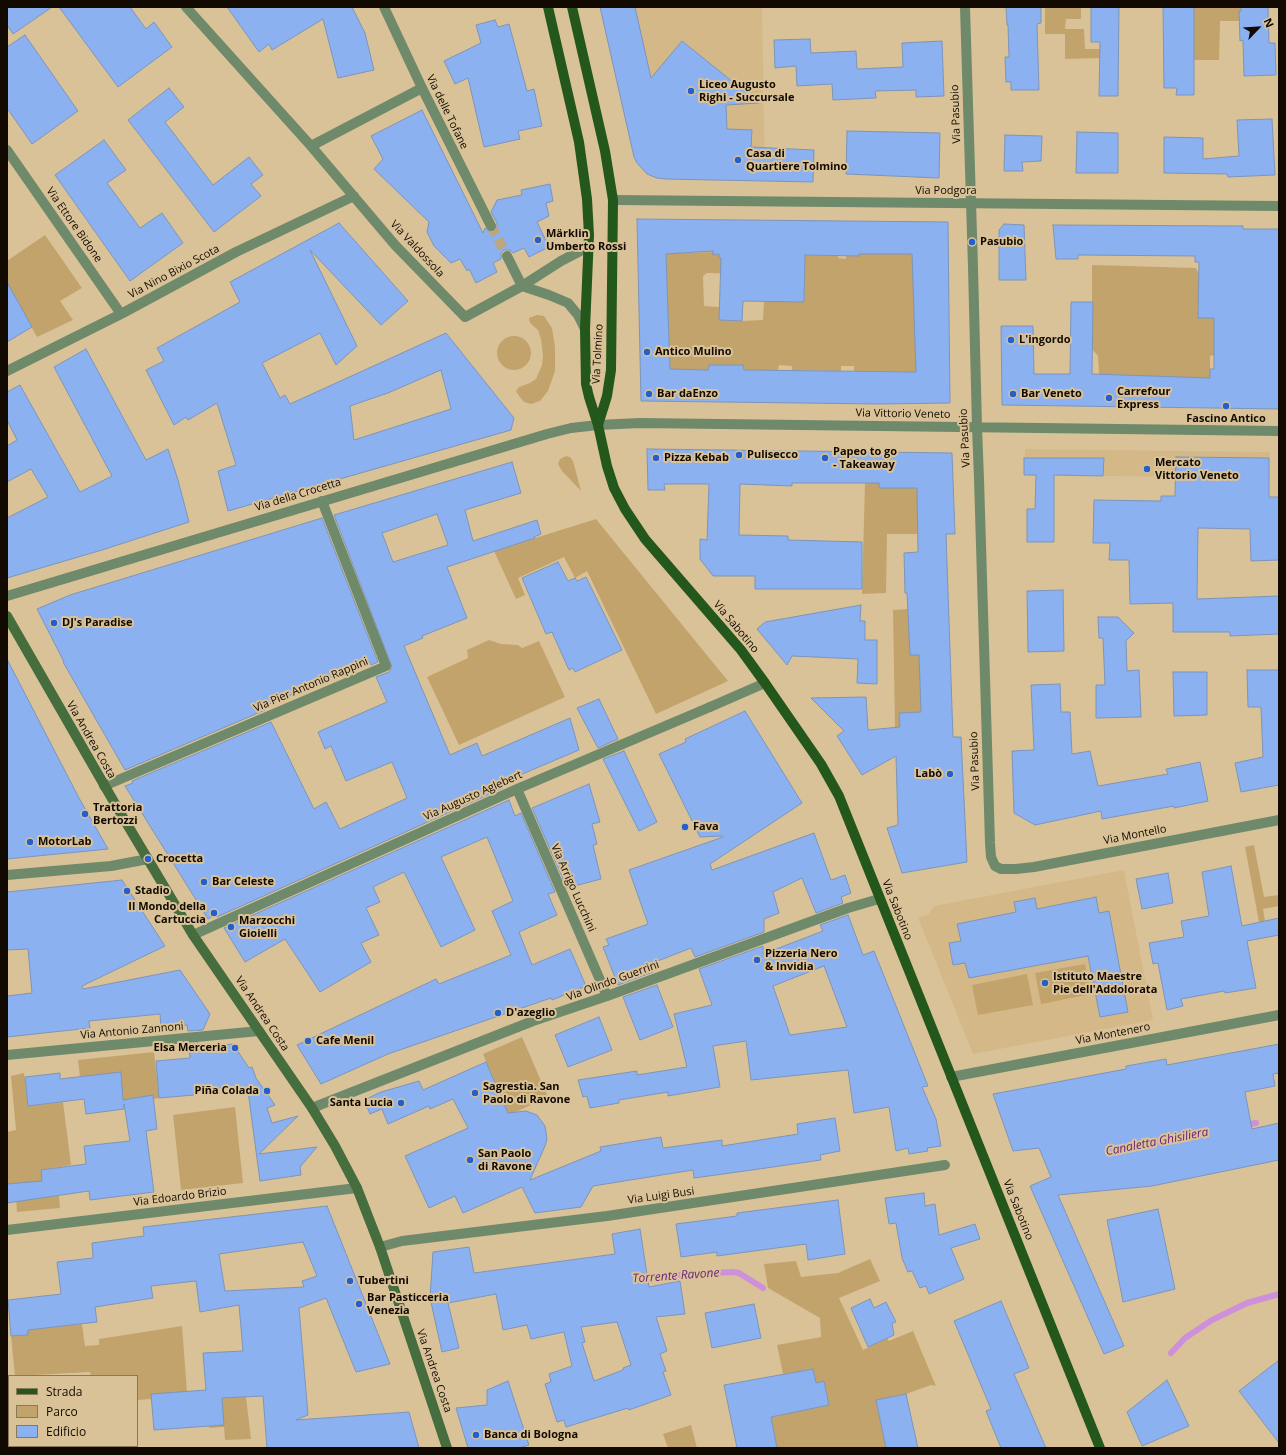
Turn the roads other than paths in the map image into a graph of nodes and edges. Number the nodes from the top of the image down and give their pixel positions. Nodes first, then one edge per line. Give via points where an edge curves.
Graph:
1 (186, 7) edge
2 (384, 7) edge
3 (548, 7) edge
4 (572, 7) edge
5 (964, 7) edge
6 (422, 88) junction
7 (311, 146) junction
8 (7, 150) edge
9 (354, 196) junction
10 (613, 200) junction
11 (971, 203) junction
12 (1279, 206) edge
13 (491, 226) tunnel mouth
14 (588, 247) junction
15 (506, 256) tunnel mouth
16 (522, 286) junction
17 (121, 314) junction
18 (585, 329) junction
19 (7, 372) edge
20 (598, 425) junction
21 (977, 427) junction
22 (1279, 431) edge
23 (322, 501) junction
24 (7, 596) edge
25 (7, 616) edge
26 (765, 682) junction
27 (104, 786) junction
28 (517, 789) junction
29 (1279, 820) edge
30 (148, 859) junction
31 (995, 866) joint
32 (7, 875) edge
33 (879, 898) junction
34 (193, 935) junction
35 (607, 996) junction
36 (1279, 1015) edge
37 (259, 1031) junction
38 (7, 1055) edge
39 (951, 1077) junction
40 (312, 1108) junction
41 (944, 1165) dead end
42 (357, 1188) junction
43 (7, 1230) edge
44 (380, 1247) junction
45 (447, 1448) edge
46 (1100, 1448) edge

1 - 7 street, Via Valdossola
2 - 6 street, Via delle Tofane
3 - 14 main road, Via Tolmino via 582,160 589,218
4 - 10 main road, Via Tolmino via 605,151
5 - 11 street, Via Pasubio
6 - 7 street
6 - 13 street, Via delle Tofane
7 - 9 street, Via Valdossola
8 - 17 street, Via Ettore Bidone
9 - 16 street, Via Valdossola via 395,244 465,317
9 - 17 street, Via Nino Bixio Scota via 236,252
10 - 11 street, Via Podgora
10 - 20 main road, Via Tolmino via 611,370 607,396
11 - 12 street, Via Podgora
11 - 21 street, Via Pasubio
14 - 16 street, Via Valdossola
14 - 18 main road, Via Tolmino
15 - 16 street
16 - 18 street via 568,303
17 - 19 street, Via Nino Bixio Scota
18 - 20 main road, Via Tolmino via 586,384
20 - 21 street, Via Vittorio Veneto via 640,423
20 - 23 street, Via della Crocetta via 547,434
20 - 26 main road, Via Sabotino via 610,476 619,499 631,519
21 - 22 street, Via Vittorio Veneto
21 - 31 street, Via Pasubio via 990,843
23 - 24 street, Via della Crocetta
23 - 27 street, Via Pier Antonio Rappini via 386,666
25 - 27 main road, Via Andrea Costa
26 - 28 street, Via Augusto Aglebert
26 - 33 main road, Via Sabotino via 830,779
27 - 30 main road, Via Andrea Costa
28 - 34 street, Via Augusto Aglebert
28 - 35 street, Via Arrigo Lucchini
29 - 31 street, Via Montello via 1034,867 1001,869
30 - 32 street via 111,866
30 - 34 main road, Via Andrea Costa
33 - 35 street, Via Olindo Guerrini
33 - 39 main road, Via Sabotino
34 - 37 main road, Via Andrea Costa
35 - 40 street, Via Olindo Guerrini via 527,1023
36 - 39 street, Via Montenero
37 - 38 street, Via Antonio Zannoni
37 - 40 main road, Via Andrea Costa
39 - 46 main road, Via Sabotino
40 - 42 main road, Via Andrea Costa
41 - 44 street, Via Luigi Busi via 607,1216 402,1241
42 - 43 street, Via Edoardo Brizio
42 - 44 main road, Via Andrea Costa
44 - 45 main road, Via Andrea Costa

